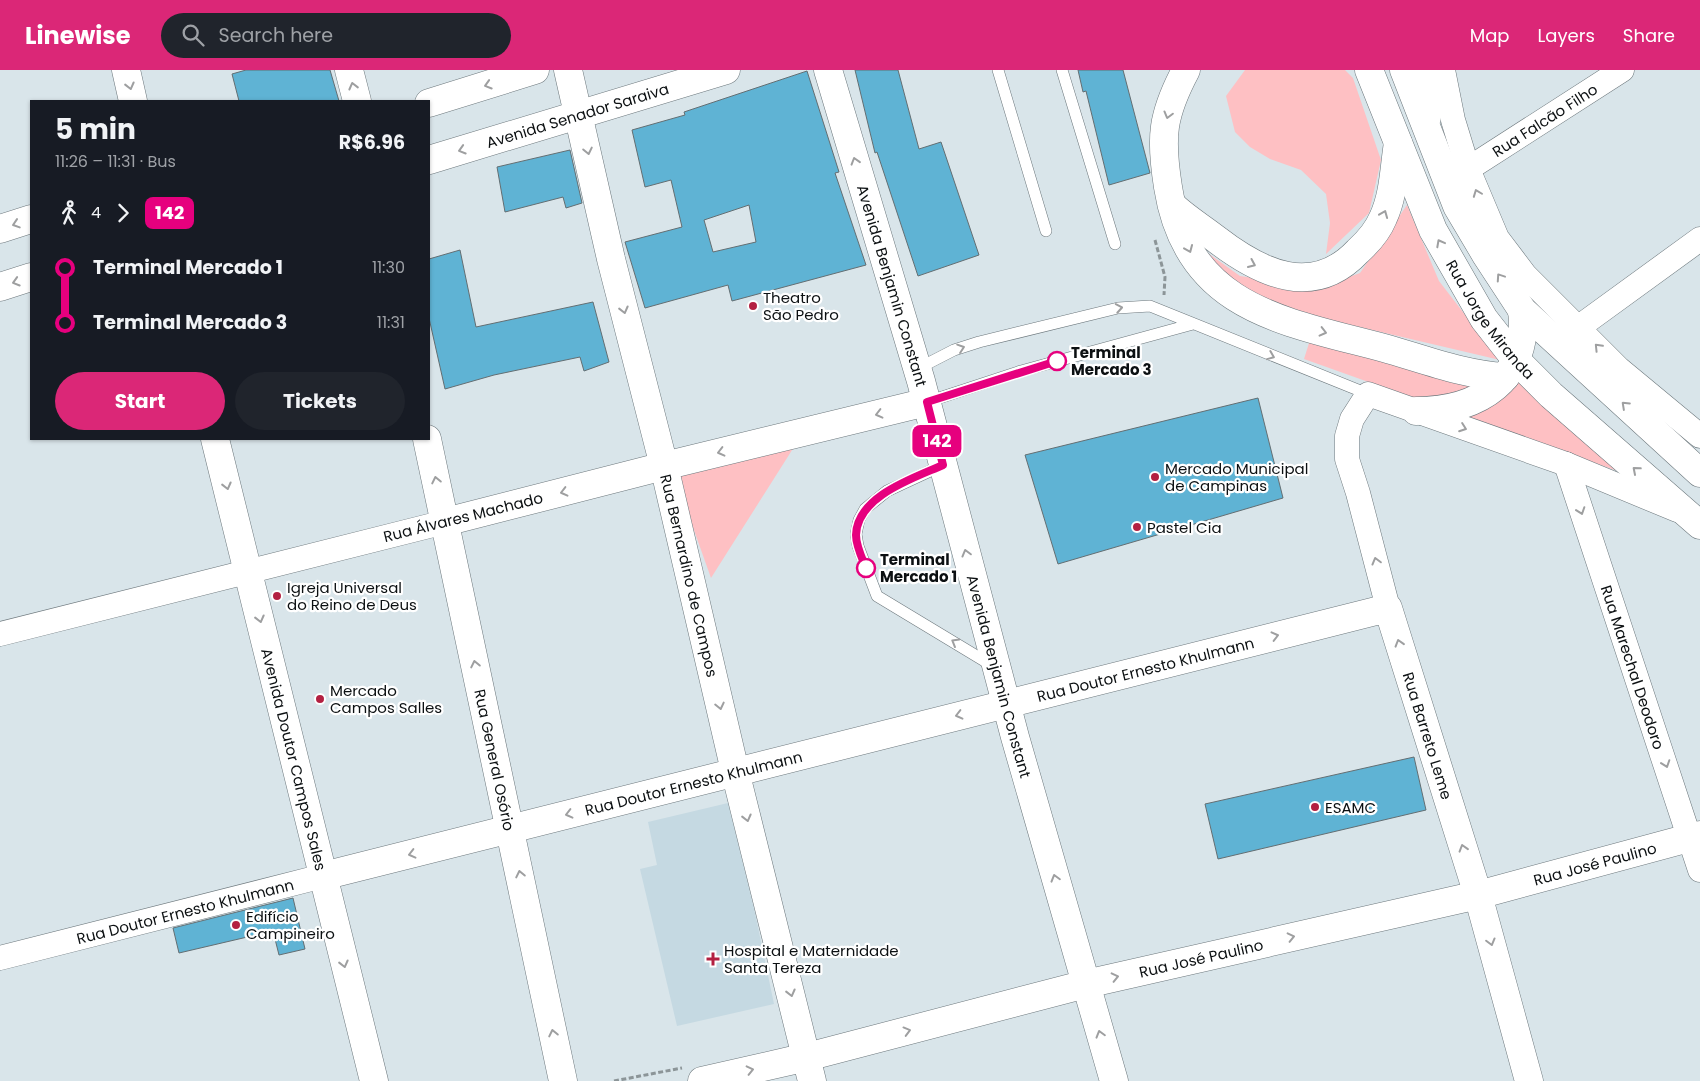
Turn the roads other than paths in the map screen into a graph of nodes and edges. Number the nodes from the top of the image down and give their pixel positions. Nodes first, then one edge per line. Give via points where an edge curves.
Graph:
1 (126, 70) edge
2 (349, 70) edge
3 (535, 70) edge
4 (568, 70) edge
5 (726, 70) edge
6 (828, 70) edge
7 (998, 70) edge
8 (1062, 70) edge
9 (1186, 70) edge
10 (1369, 70) edge
11 (1404, 70) edge
12 (1422, 70) edge
13 (1443, 70) edge
14 (1622, 70) edge
15 (133, 100) edge
16 (357, 100) edge
17 (430, 103) edge
18 (580, 114) junction
19 (1428, 126) junction
20 (1398, 143) junction
21 (430, 160) edge
22 (1468, 169) junction
23 (1171, 204) junction
24 (30, 219) edge
25 (0, 229) edge
26 (1046, 231) dead end
27 (1700, 239) edge
28 (1115, 244) dead end
29 (30, 277) edge
30 (0, 287) edge
31 (1522, 310) junction
32 (1193, 324) junction
33 (1579, 327) junction
34 (917, 369) junction
35 (1511, 369) junction
36 (1368, 394) junction
37 (927, 402) junction
38 (1416, 411) junction
39 (1700, 436) edge
40 (215, 440) edge
41 (427, 440) edge
42 (1566, 464) junction
43 (943, 465) junction
44 (664, 466) junction
45 (1700, 473) edge
46 (1693, 519) edge
47 (444, 522) junction
48 (249, 572) junction
49 (1388, 608) junction
50 (0, 634) edge
51 (996, 668) junction
52 (1007, 704) junction
53 (735, 771) junction
54 (510, 829) junction
55 (1695, 837) edge
56 (1700, 870) edge
57 (323, 876) junction
58 (1478, 894) junction
59 (0, 958) edge
60 (1086, 984) junction
61 (810, 1069) edge
62 (374, 1081) edge
63 (563, 1081) edge
64 (702, 1081) edge
65 (1114, 1081) edge
66 (1529, 1081) edge

1 -> 15 main road
16 -> 2 main road
3 -> 17 main road
4 - 18 main road, Rua Bernardino de Campos
5 - 18 main road, Avenida Senador Saraiva
34 -> 6 main road, Avenida Benjamin Constant
7 - 26 lane
8 - 28 lane
9 -> 23 main road via 1169,109 1163,135 1163,160
10 - 20 main road, Rua Jorge Miranda
11 - 19 main road
12 - 19 main road
13 - 22 street via 1453,120
14 - 22 street, Rua Falcão Filho
18 -> 21 main road, Avenida Senador Saraiva
18 -> 44 main road, Rua Bernardino de Campos via 611,258
31 -> 19 main road, Rua Jorge Miranda via 1457,206
23 -> 20 main road via 1191,222 1260,268 1298,277 1327,274 1349,261 1383,218 1390,197
35 -> 20 main road, Rua Jorge Miranda via 1433,230
33 -> 22 street via 1525,276 1497,238
23 -> 35 main road via 1193,258 1228,294 1250,306 1303,327 1475,374
24 -> 25 main road
27 - 33 street
29 -> 30 main road
31 - 35 main road via 1523,345
45 -> 31 main road, Rua Jorge Miranda
34 -> 32 lane via 954,350 979,342 1118,308 1150,306
32 -> 36 lane
32 - 37 lane via 1022,371
39 -> 33 street via 1619,369
34 - 37 main road, Avenida Benjamin Constant
35 - 38 main road via 1486,394 1465,406 1441,411
46 -> 35 main road, Rua Jorge Miranda via 1551,394
36 - 38 street, Rua Jorge Miranda
49 -> 36 street, Rua Barreto Leme via 1347,458 1347,436 1352,419
37 - 43 main road, Avenida Benjamin Constant
37 -> 44 main road, Rua Álvares Machado
38 -> 42 street, Rua Jorge Miranda
40 -> 48 main road, Avenida Doutor Campos Sales
47 -> 41 main road, Rua General Osório
42 - 46 street, Rua Jorge Miranda
42 -> 55 street, Rua Marechal Deodoro
51 -> 43 main road, Avenida Benjamin Constant
51 -> 43 lane via 877,596 858,546 856,534 865,509 886,491
44 -> 47 main road, Rua Álvares Machado
44 -> 53 main road, Rua Bernardino de Campos
47 - 48 street, Rua Álvares Machado
54 -> 47 main road, Rua General Osório
48 - 50 street, Rua Álvares Machado
48 -> 57 main road, Avenida Doutor Campos Sales
52 -> 49 main road, Rua Doutor Ernesto Khulmann
58 -> 49 main road, Rua Barreto Leme
51 - 52 main road, Avenida Benjamin Constant
52 -> 53 main road, Rua Doutor Ernesto Khulmann
60 -> 52 main road, Avenida Benjamin Constant
53 -> 54 main road, Rua Doutor Ernesto Khulmann
53 -> 61 main road, Rua Bernardino de Campos
54 -> 57 main road, Rua Doutor Ernesto Khulmann
63 -> 54 main road, Rua General Osório
55 - 56 street, Rua Marechal Deodoro
55 - 58 main road, Rua José Paulino
57 - 59 street, Rua Doutor Ernesto Khulmann
57 -> 62 main road, Avenida Doutor Campos Sales
60 -> 58 main road, Rua José Paulino
58 -> 66 main road, Rua Barreto Leme
61 -> 60 main road, Rua José Paulino
65 -> 60 main road, Avenida Benjamin Constant
64 -> 61 main road, Rua José Paulino

